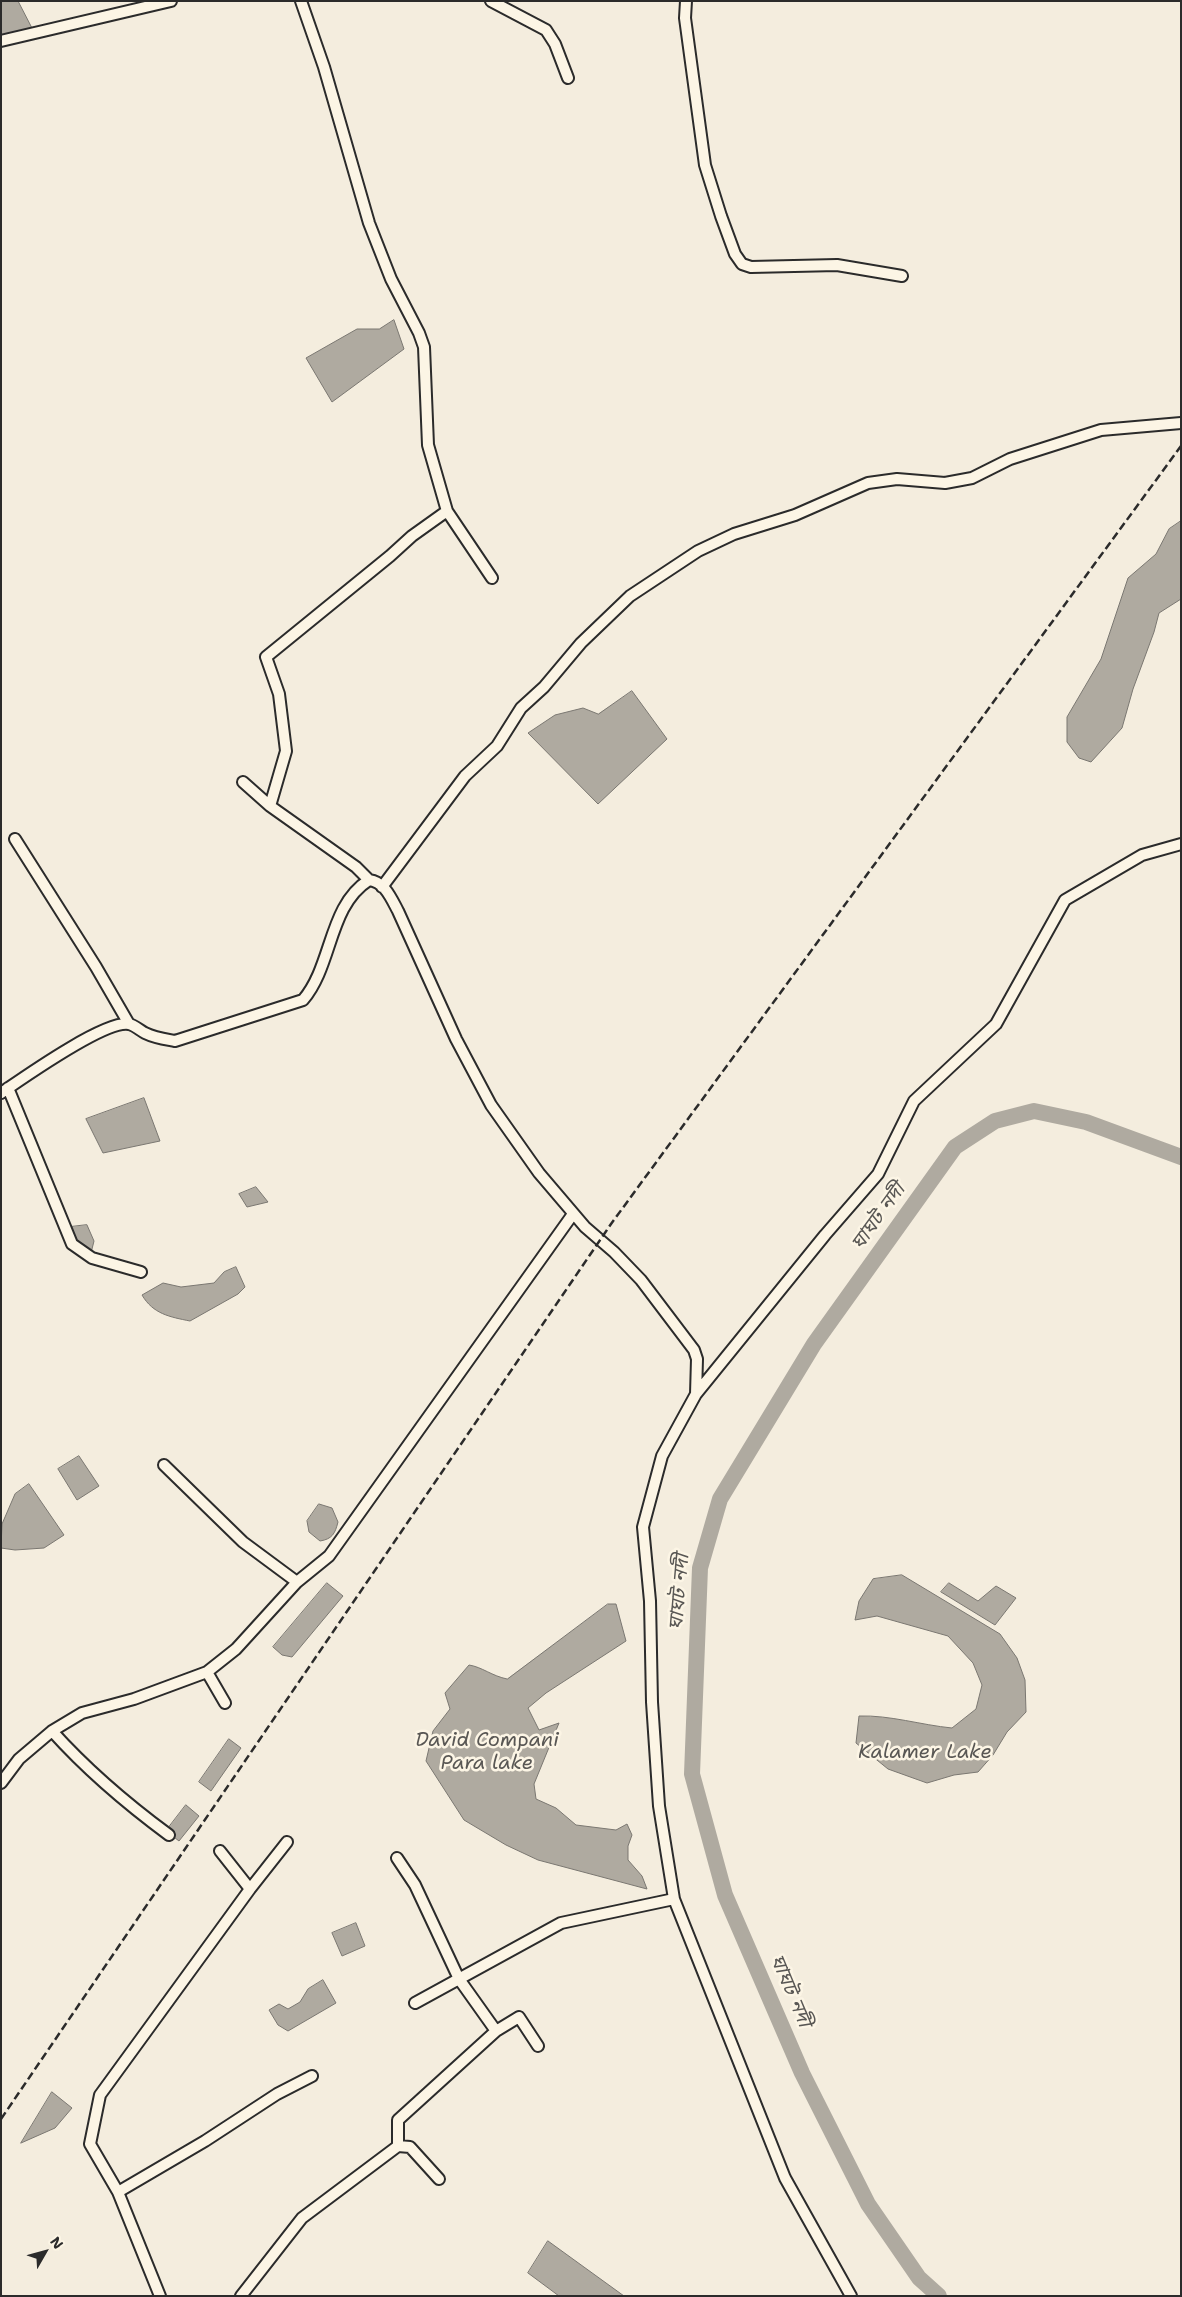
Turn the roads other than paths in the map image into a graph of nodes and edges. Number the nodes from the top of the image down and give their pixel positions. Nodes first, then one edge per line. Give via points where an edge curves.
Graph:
1 (171, 1) edge
2 (301, 1) edge
3 (491, 1) edge
4 (686, 1) edge
5 (1, 41) edge
6 (568, 78) dead end
7 (902, 276) dead end
8 (1181, 423) edge
9 (447, 511) junction
10 (492, 578) dead end
11 (243, 782) dead end
12 (270, 806) junction
13 (15, 839) dead end
14 (1181, 844) edge
15 (369, 880) junction
16 (382, 887) junction
17 (128, 1024) junction
18 (5, 1090) edge
19 (573, 1214) junction
20 (140, 1272) dead end
21 (696, 1394) junction
22 (164, 1465) dead end
23 (297, 1582) junction
24 (207, 1672) junction
25 (224, 1703) dead end
26 (52, 1731) junction
27 (1, 1783) edge
28 (169, 1835) dead end
29 (287, 1842) dead end
30 (220, 1851) dead end
31 (397, 1858) dead end
32 (250, 1889) junction
33 (674, 1899) junction
34 (459, 1979) junction
35 (415, 2003) dead end
36 (496, 2030) junction
37 (538, 2046) dead end
38 (312, 2076) dead end
39 (398, 2146) junction
40 (439, 2179) dead end
41 (118, 2192) junction
42 (160, 2296) edge
43 (241, 2296) edge
44 (851, 2296) edge

1 - 5 street
2 - 9 street via 324,67 369,223 392,279 420,333 424,347 428,445
3 - 6 street via 546,30
4 - 7 street via 685,18 705,165 720,216 742,264 751,267 838,265
8 - 16 street via 1101,430 1010,459 972,478 945,483 897,479 868,483 795,515 734,534 698,551 630,596 581,643 544,687 521,708 497,746 465,776
9 - 10 street
9 - 12 street via 412,536 266,657 279,694 286,751
11 - 12 street
12 - 15 street via 356,867
13 - 17 street via 81,942
14 - 21 street via 1142,855 1065,900 996,1024 914,1101 878,1174
15 - 16 street via 377,881
15 - 17 street via 348,901 332,932 311,991 303,1000 175,1041 156,1038
16 - 19 street via 398,911 480,1086 539,1173
17 - 18 street via 90,1037
18 - 20 street via 72,1244 92,1258
19 - 21 street via 630,1267 694,1350 697,1359
19 - 23 street via 329,1556
21 - 33 street via 662,1456 644,1527 659,1806
22 - 23 street via 243,1542
23 - 24 street via 236,1649
24 - 25 street
24 - 26 street via 134,1699 82,1713
26 - 27 street via 19,1759
26 - 28 street via 81,1763
29 - 32 street
30 - 32 street
31 - 34 street via 415,1885
32 - 41 street via 100,2095 90,2144
33 - 34 street via 562,1923
33 - 44 street via 786,2178
34 - 35 street
34 - 36 street
36 - 37 street via 519,2017
36 - 39 street via 398,2120
38 - 41 street via 276,2094 205,2141
39 - 40 street via 410,2147
39 - 43 street via 302,2218
41 - 42 street

